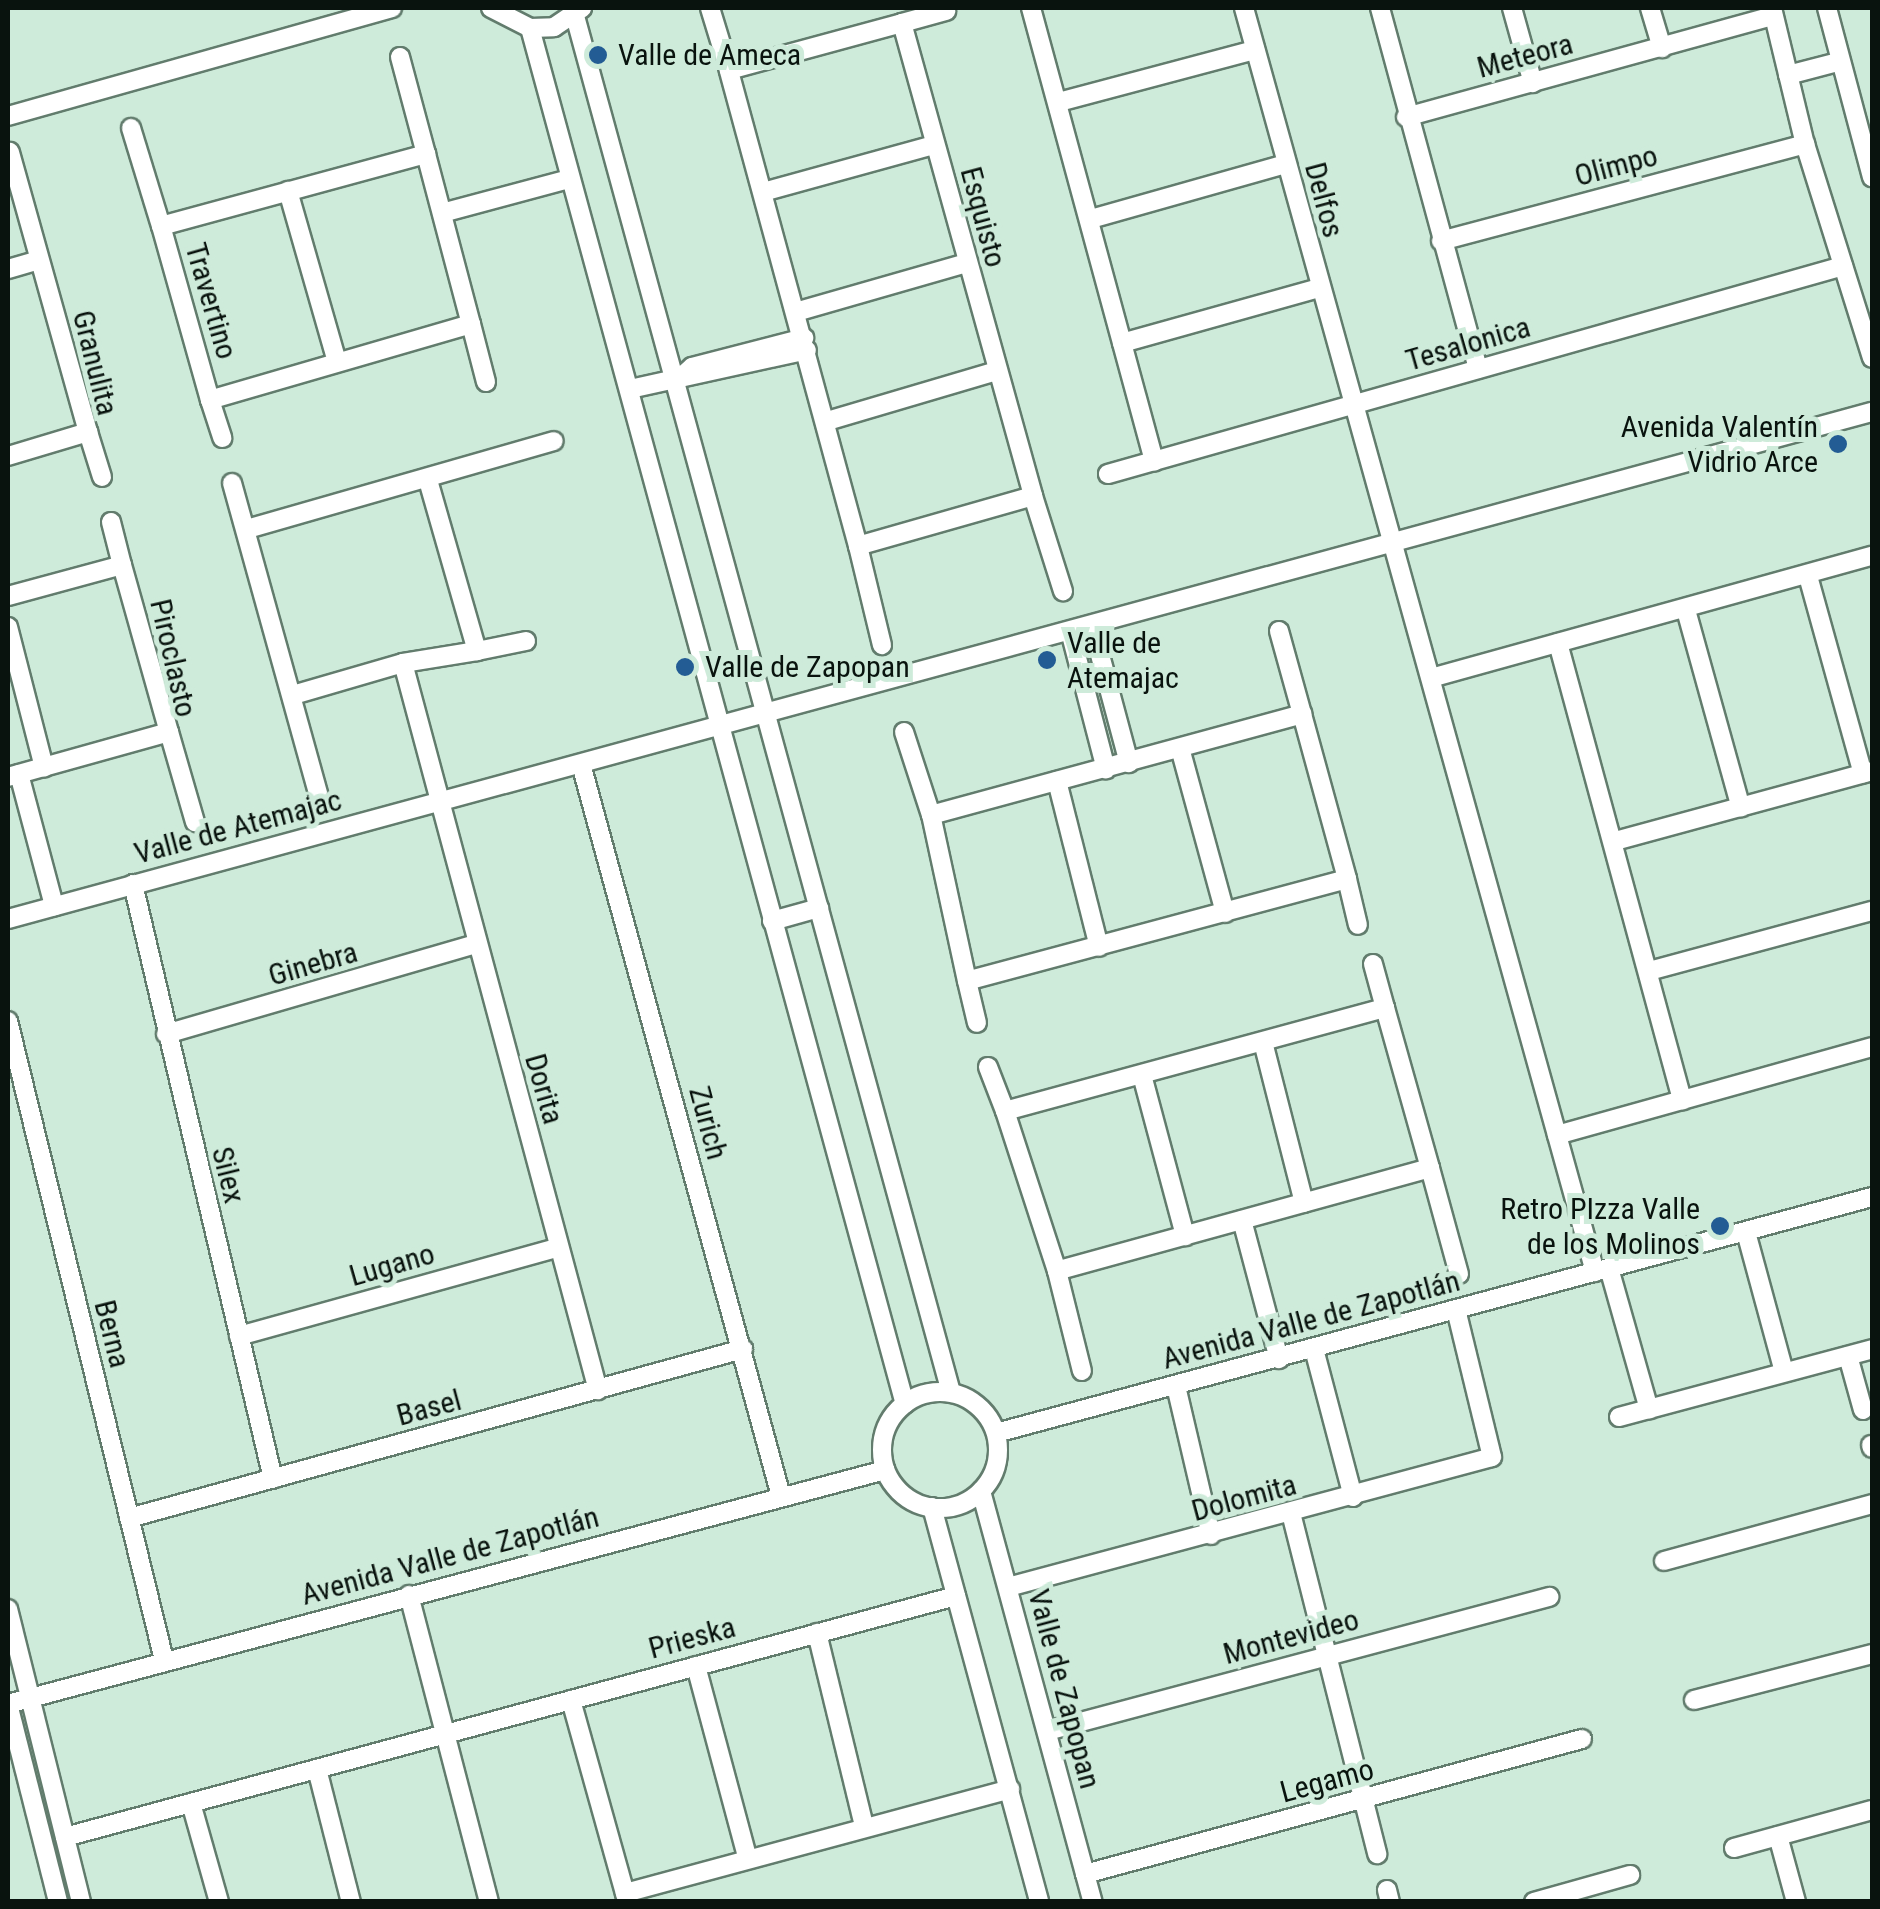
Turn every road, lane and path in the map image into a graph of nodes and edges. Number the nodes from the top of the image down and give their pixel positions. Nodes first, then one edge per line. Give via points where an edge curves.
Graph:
1 (392, 8) edge
2 (490, 8) edge
3 (710, 8) edge
4 (1031, 8) edge
5 (1244, 8) edge
6 (1380, 8) edge
7 (1512, 8) edge
8 (1650, 8) edge
9 (1827, 8) edge
10 (946, 11) dead end
11 (579, 12) edge
12 (1772, 12) edge
13 (902, 23) junction
14 (530, 28) junction
15 (1662, 48) junction
16 (1255, 50) junction
17 (400, 58) dead end
18 (1838, 62) junction
19 (729, 70) junction
20 (1788, 75) junction
21 (1532, 83) junction
22 (1059, 102) junction
23 (8, 116) edge
24 (1406, 116) junction
25 (130, 128) dead end
26 (1805, 144) junction
27 (934, 145) junction
28 (10, 152) dead end
29 (426, 154) junction
30 (1285, 164) junction
31 (1872, 177) edge
32 (569, 178) junction
33 (288, 191) junction
34 (764, 192) junction
35 (442, 213) junction
36 (1091, 219) junction
37 (161, 226) junction
38 (1441, 241) junction
39 (38, 260) junction
40 (966, 263) junction
41 (1843, 266) junction
42 (8, 268) edge
43 (1320, 288) junction
44 (799, 311) junction
45 (471, 324) junction
46 (1122, 343) junction
47 (806, 344) junction
48 (1872, 358) edge
49 (337, 362) junction
50 (1478, 369) junction
51 (997, 371) junction
52 (676, 378) junction
53 (486, 382) dead end
54 (630, 389) junction
55 (210, 400) junction
56 (1352, 407) junction
57 (1872, 412) edge
58 (827, 421) junction
59 (88, 432) junction
60 (222, 438) dead end
61 (554, 441) dead end
62 (8, 456) edge
63 (1154, 462) junction
64 (1108, 474) dead end
65 (102, 477) dead end
66 (428, 480) junction
67 (232, 483) dead end
68 (1034, 496) junction
69 (111, 522) dead end
70 (247, 529) junction
71 (1394, 542) junction
72 (858, 546) junction
73 (1872, 556) edge
74 (122, 564) junction
75 (1808, 576) junction
76 (1063, 591) dead end
77 (8, 596) edge
78 (1686, 610) junction
79 (8, 626) edge
80 (1092, 626) junction
81 (1070, 631) junction
82 (1279, 631) dead end
83 (526, 642) dead end
84 (1558, 643) junction
85 (882, 646) dead end
86 (477, 651) junction
87 (403, 663) junction
88 (1430, 678) junction
89 (293, 695) junction
90 (764, 714) junction
91 (1302, 714) junction
92 (718, 726) junction
93 (169, 732) junction
94 (904, 732) dead end
95 (1180, 748) junction
96 (581, 764) junction
97 (1129, 764) junction
98 (44, 767) junction
99 (1106, 770) junction
100 (1868, 772) edge
101 (13, 776) edge
102 (1056, 781) junction
103 (318, 794) dead end
104 (437, 802) junction
105 (1740, 808) junction
106 (931, 815) junction
107 (195, 822) dead end
108 (1615, 842) junction
109 (1347, 880) junction
110 (133, 884) junction
111 (54, 906) junction
112 (819, 908) junction
113 (1872, 911) edge
114 (1224, 913) junction
115 (8, 918) edge
116 (772, 921) junction
117 (1358, 925) dead end
118 (475, 944) junction
119 (1099, 947) junction
120 (1373, 964) dead end
121 (1649, 971) junction
122 (967, 982) junction
123 (1385, 1008) junction
124 (8, 1021) edge
125 (977, 1023) dead end
126 (166, 1034) junction
127 (1263, 1042) junction
128 (1872, 1048) edge
129 (988, 1067) dead end
130 (1142, 1075) junction
131 (1682, 1100) junction
132 (1004, 1112) junction
133 (1557, 1135) junction
134 (1430, 1168) junction
135 (1872, 1198) edge
136 (1304, 1203) junction
137 (1242, 1220) junction
138 (1746, 1232) junction
139 (1185, 1236) junction
140 (559, 1246) junction
141 (1602, 1270) junction
142 (1057, 1271) junction
143 (1459, 1274) dead end
144 (1456, 1310) junction
145 (239, 1336) junction
146 (743, 1349) junction
147 (1314, 1349) junction
148 (1872, 1349) edge
149 (1848, 1356) junction
150 (1279, 1358) junction
151 (1082, 1371) dead end
152 (1784, 1372) junction
153 (1176, 1386) junction
154 (598, 1390) junction
155 (951, 1392) junction
156 (905, 1404) junction
157 (1648, 1409) junction
158 (1863, 1410) dead end
159 (1619, 1417) dead end
160 (996, 1433) junction
161 (885, 1470) junction
162 (274, 1479) junction
163 (981, 1491) junction
164 (781, 1496) junction
165 (1353, 1497) junction
166 (1872, 1504) edge
167 (932, 1507) junction
168 (1291, 1513) junction
169 (129, 1518) junction
170 (1212, 1535) junction
171 (1664, 1562) dead end
172 (1008, 1587) junction
173 (409, 1595) junction
174 (956, 1596) junction
175 (1549, 1597) dead end
176 (8, 1609) edge
177 (817, 1633) junction
178 (1872, 1654) edge
179 (1326, 1656) junction
180 (164, 1660) junction
181 (696, 1666) junction
182 (29, 1698) junction
183 (571, 1700) junction
184 (1694, 1700) dead end
185 (8, 1704) edge
186 (1047, 1732) junction
187 (443, 1735) junction
188 (1582, 1739) dead end
189 (317, 1768) junction
190 (1010, 1789) junction
191 (1365, 1799) junction
192 (191, 1803) junction
193 (1872, 1810) edge
194 (864, 1826) junction
195 (1778, 1836) junction
196 (64, 1837) junction
197 (1734, 1848) dead end
198 (1376, 1854) dead end
199 (747, 1857) junction
200 (1085, 1874) junction
201 (1630, 1874) dead end
202 (1596, 1893) edge
203 (626, 1897) edge
204 (58, 1902) edge
205 (81, 1902) edge
206 (219, 1902) edge
207 (351, 1902) edge
208 (490, 1902) edge
209 (1039, 1902) edge
210 (1093, 1902) edge
211 (1534, 1902) edge
212 (1796, 1902) edge

1 - 23 street
2 - 14 street
3 - 19 street
4 - 22 street
5 - 16 street, Delfos
6 - 24 street
7 - 21 street
8 - 15 street
9 - 18 street
10 - 13 street
11 - 14 street
11 - 52 street
12 - 15 street, Meteora
12 - 20 street
13 - 19 street
13 - 27 street, Esquisto
14 - 32 street
15 - 21 street, Meteora
16 - 22 street
16 - 30 street, Delfos
17 - 29 street
18 - 20 street
18 - 31 street
19 - 34 street
20 - 26 street
21 - 24 street, Meteora
22 - 36 street
24 - 38 street
25 - 37 street
26 - 38 street, Olimpo
26 - 41 street
27 - 34 street
27 - 40 street, Esquisto
28 - 39 street, Granulita
29 - 33 street, Travertino
29 - 35 street
30 - 36 street
30 - 43 street, Delfos
32 - 35 street
32 - 54 street
33 - 37 street, Travertino
33 - 49 street
34 - 44 street
35 - 45 street
36 - 46 street
37 - 55 street, Travertino
38 - 50 street
39 - 42 street
39 - 59 street, Granulita
40 - 44 street
40 - 51 street, Esquisto
41 - 48 street
41 - 50 street, Tesalonica
43 - 46 street
43 - 56 street, Delfos
44 - 47 street
45 - 49 street, Travertino
45 - 53 street
46 - 63 street
47 - 52 street
47 - 58 street
49 - 55 street, Travertino
50 - 56 street, Tesalonica
51 - 58 street
51 - 68 street, Esquisto
52 - 54 street
52 - 90 street
54 - 92 street
55 - 60 street
56 - 63 street, Tesalonica
56 - 71 street, Delfos
57 - 71 street, Valle de Atemajac
58 - 72 street
59 - 62 street, Granulita
59 - 65 street
61 - 66 street
63 - 64 street, Tesalonica
66 - 70 street
66 - 86 street
67 - 70 street
68 - 72 street
68 - 76 street, Esquisto
69 - 74 street
70 - 89 street
71 - 80 street, Valle de Atemajac
71 - 88 street, Delfos
72 - 85 street
73 - 75 street
74 - 77 street, Piroclasto
74 - 93 street, Piroclasto
75 - 78 street
75 - 100 street
78 - 84 street
78 - 105 street
79 - 98 street
80 - 81 street, Valle de Atemajac
80 - 97 street
81 - 90 street, Valle de Atemajac
81 - 99 street
82 - 91 street
83 - 86 street
84 - 88 street
84 - 108 street
86 - 87 street
87 - 89 street
87 - 104 street, Dorita
88 - 133 street, Delfos
89 - 103 street
90 - 92 street, Valle de Atemajac
90 - 112 street
91 - 95 street
91 - 109 street
92 - 96 street, Valle de Atemajac
92 - 116 street
93 - 98 street, Piroclasto
93 - 107 street
94 - 106 street
95 - 97 street
95 - 114 street
96 - 104 street, Valle de Atemajac
96 - 146 street, Zurich
97 - 99 street
98 - 101 street, Piroclasto
99 - 102 street
100 - 105 street
101 - 111 street, Piroclasto
102 - 106 street
102 - 119 street
104 - 110 street, Valle de Atemajac
104 - 118 street, Dorita
105 - 108 street
106 - 122 street
108 - 121 street
109 - 114 street
109 - 117 street
110 - 111 street, Valle de Atemajac
110 - 126 street, Silex
111 - 115 street, Valle de Atemajac
112 - 116 street
112 - 155 street
113 - 121 street
114 - 119 street
116 - 156 street
118 - 126 street, Ginebra
118 - 140 street, Dorita
119 - 122 street
120 - 123 street
121 - 131 street
122 - 125 street
123 - 127 street
123 - 134 street
124 - 169 street, Berna
126 - 145 street, Silex
127 - 130 street
127 - 136 street
128 - 131 street
129 - 132 street
130 - 132 street
130 - 139 street
131 - 133 street
132 - 142 street
133 - 141 street, Delfos
134 - 136 street
134 - 143 street
135 - 138 street, Avenida Valle de Zapotlán
136 - 137 street
137 - 139 street
137 - 150 street
138 - 141 street, Avenida Valle de Zapotlán
138 - 152 street
139 - 142 street
140 - 145 street, Lugano
140 - 154 street, Dorita
141 - 144 street, Avenida Valle de Zapotlán
141 - 157 street, Delfos
142 - 151 street
144 - 147 street, Avenida Valle de Zapotlán
144 - 165 street, Dolomita via 1492,1458
145 - 162 street, Silex
146 - 154 street, Basel
146 - 164 street, Zurich
147 - 150 street, Avenida Valle de Zapotlán
147 - 165 street
148 - 149 street
149 - 152 street
149 - 158 street
150 - 153 street, Avenida Valle de Zapotlán
152 - 157 street
153 - 160 street, Avenida Valle de Zapotlán
153 - 170 street
154 - 162 street, Basel
155 - 156 street
155 - 160 street via 970,1400
156 - 161 street via 888,1422
157 - 159 street
160 - 163 street via 993,1474
161 - 164 street, Avenida Valle de Zapotlán
161 - 167 street via 912,1501
162 - 169 street, Basel
163 - 167 street via 966,1502
163 - 172 street, Valle de Zapopan
164 - 173 street, Avenida Valle de Zapotlán
165 - 168 street, Dolomita
166 - 171 street
167 - 174 street
168 - 170 street, Dolomita
168 - 179 street
169 - 180 street, Berna
170 - 172 street, Dolomita
172 - 186 street, Valle de Zapopan
173 - 180 street, Avenida Valle de Zapotlán
173 - 187 street
174 - 177 street, Prieska
174 - 190 street
175 - 179 street, Montevideo
176 - 182 street
177 - 181 street, Prieska
177 - 194 street
178 - 184 street
179 - 186 street, Montevideo
179 - 191 street
180 - 182 street, Avenida Valle de Zapotlán
181 - 183 street, Prieska
181 - 199 street
182 - 185 street, Avenida Valle de Zapotlán
182 - 196 street
183 - 187 street, Prieska
183 - 203 street
185 - 204 street
186 - 200 street, Valle de Zapopan
187 - 189 street, Prieska
187 - 208 street
188 - 191 street, Legamo
189 - 192 street, Prieska
189 - 207 street
190 - 194 street
190 - 209 street
191 - 198 street
191 - 200 street, Legamo
192 - 196 street, Prieska
192 - 206 street
193 - 195 street
194 - 199 street
195 - 197 street
195 - 212 street
196 - 205 street
199 - 203 street
200 - 210 street, Valle de Zapopan
201 - 202 street
202 - 211 street

